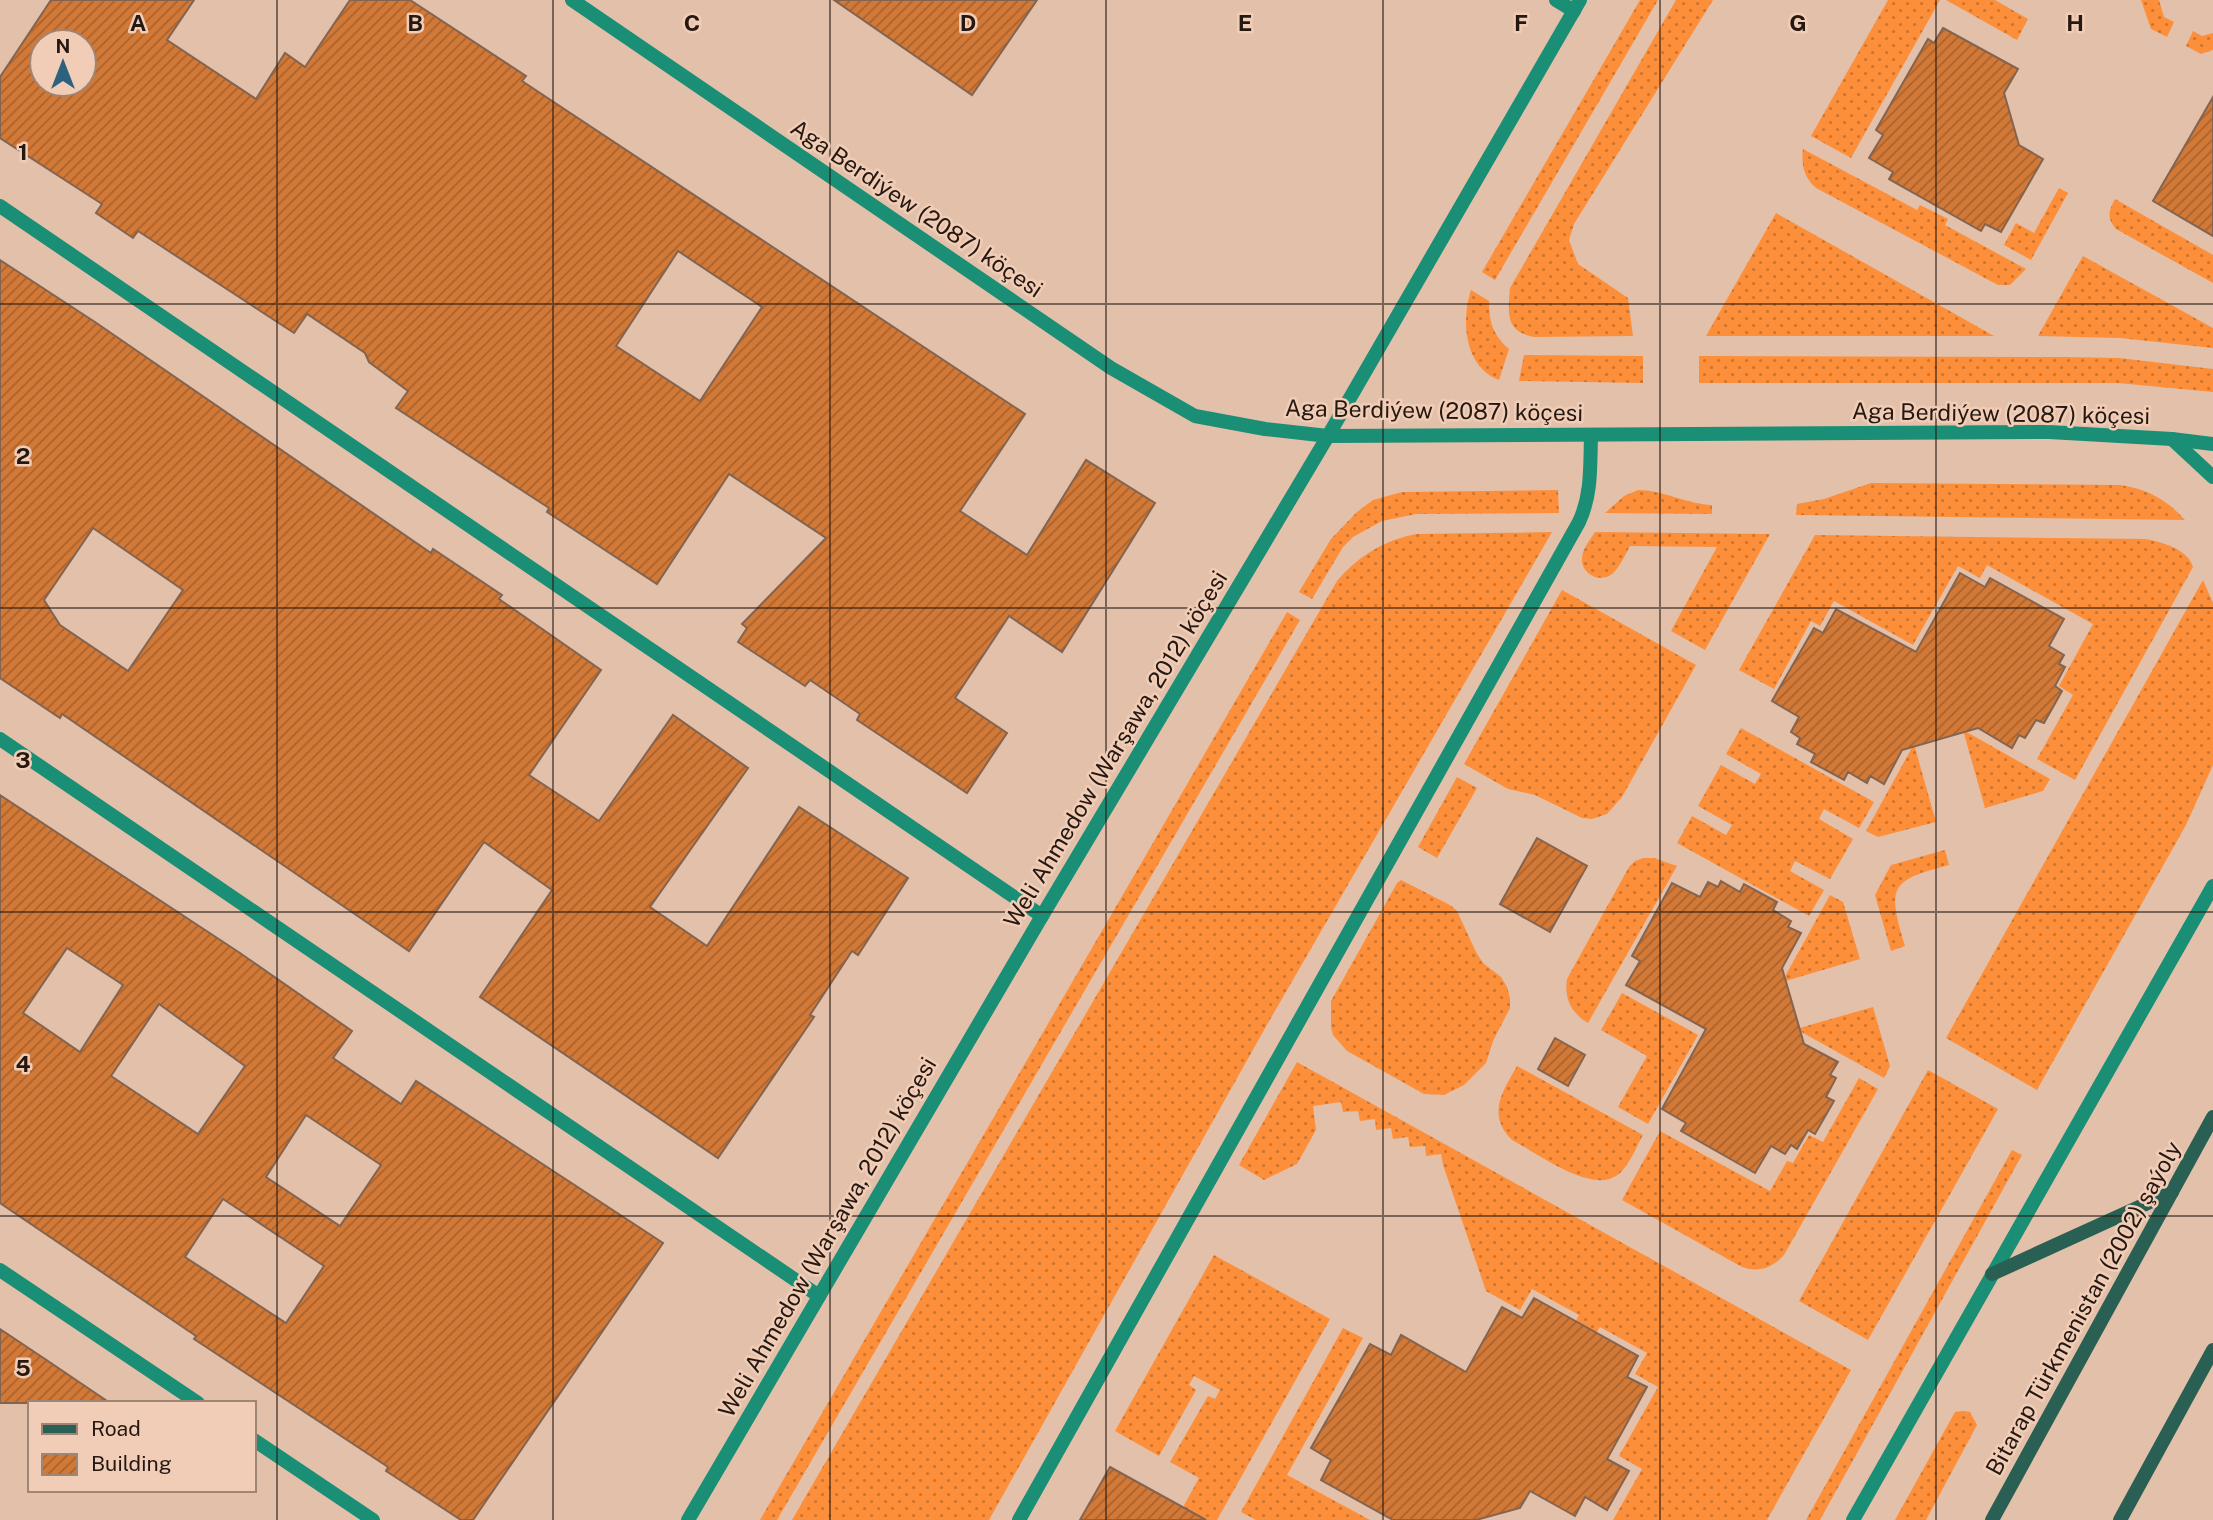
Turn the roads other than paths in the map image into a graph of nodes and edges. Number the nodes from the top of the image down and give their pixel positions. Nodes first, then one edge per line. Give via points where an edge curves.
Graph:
1 (572, 0) edge
2 (1556, 0) edge
3 (1577, 5) edge
4 (0, 206) edge
5 (1328, 436) junction
6 (1591, 436) junction
7 (2172, 439) junction
8 (2213, 444) edge
9 (2213, 477) edge
10 (0, 739) edge
11 (2213, 886) edge
12 (1042, 916) junction
13 (2213, 1117) edge
14 (2172, 1192) junction
15 (0, 1270) edge
16 (1992, 1274) junction
17 (819, 1296) junction
18 (2213, 1350) edge
19 (195, 1401) edge
20 (256, 1441) edge
21 (373, 1520) edge
22 (688, 1520) edge
23 (1019, 1520) edge
24 (1853, 1520) edge
25 (1992, 1520) edge
26 (2120, 1520) edge

1 - 5 street, Aga Berdiýew (2087) köçesi via 1123,374 1195,416
2 - 3 street
3 - 5 street, Weli Ahmedow (Warşawa, 2012) köçesi
4 - 12 street
5 - 6 street, Aga Berdiýew (2087) köçesi
5 - 12 street, Weli Ahmedow (Warşawa, 2012) köçesi
6 - 7 street, Aga Berdiýew (2087) köçesi via 2049,432
6 - 23 street via 1590,488 1579,522
7 - 8 street, Aga Berdiýew (2087) köçesi
7 - 9 street
10 - 17 street
11 - 16 street
12 - 17 street, Weli Ahmedow (Warşawa, 2012) köçesi
13 - 14 main road, Bitarap Türkmenistan (2002) şaýoly
14 - 16 main road
14 - 25 main road, Bitarap Türkmenistan (2002) şaýoly
15 - 19 street
16 - 24 street
17 - 22 street, Weli Ahmedow (Warşawa, 2012) köçesi
18 - 26 main road
20 - 21 street

